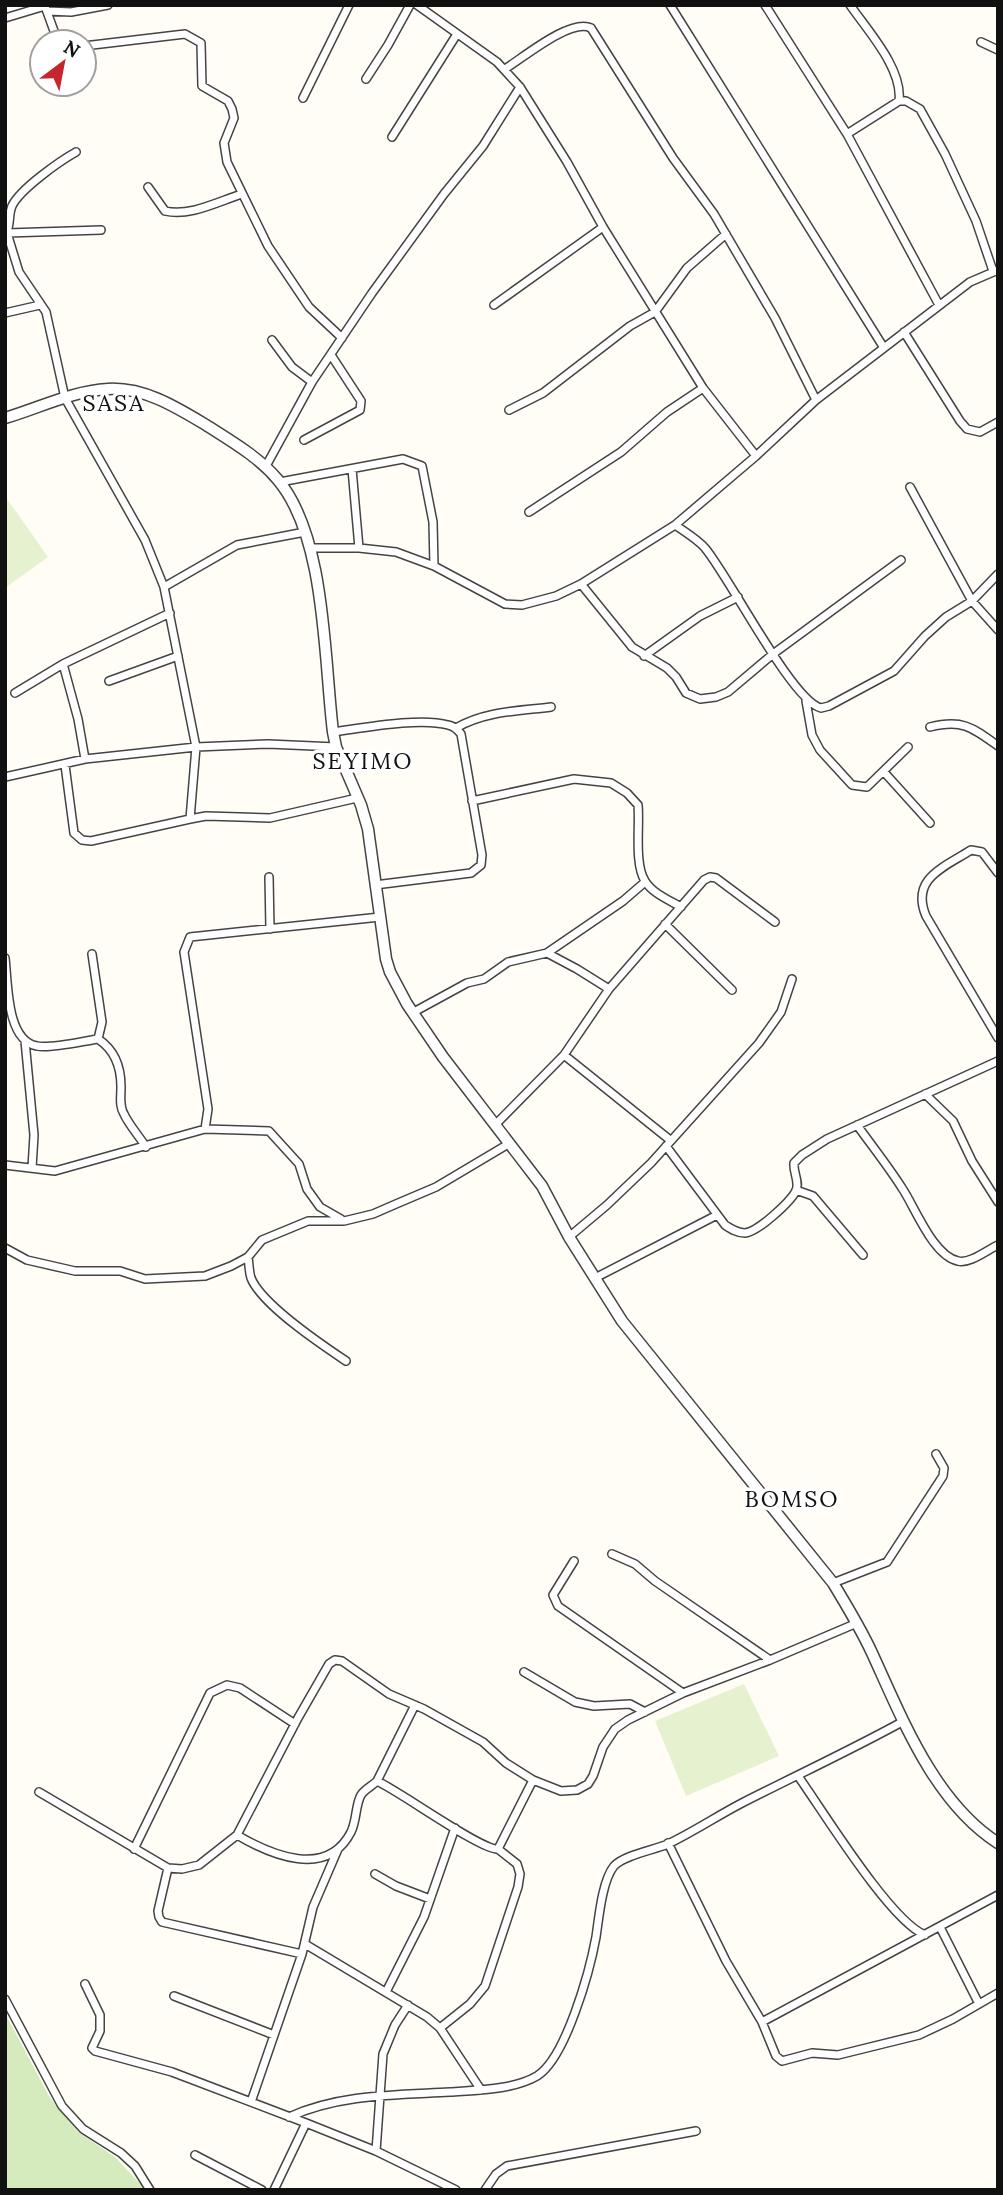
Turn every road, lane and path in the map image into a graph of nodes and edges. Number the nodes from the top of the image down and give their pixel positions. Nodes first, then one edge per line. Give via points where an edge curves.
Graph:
1 (108, 5) edge
2 (349, 5) edge
3 (410, 5) edge
4 (670, 5) edge
5 (765, 5) edge
6 (850, 5) edge
7 (421, 6) edge
8 (45, 7) edge
9 (5, 18) edge
10 (53, 28) edge
11 (457, 34) junction
12 (981, 42) dead end
13 (98, 44) edge
14 (998, 50) edge
15 (505, 69) junction
16 (366, 79) dead end
17 (520, 87) junction
18 (303, 98) dead end
19 (899, 101) junction
20 (847, 134) junction
21 (392, 136) dead end
22 (76, 152) dead end
23 (148, 187) dead end
24 (242, 194) junction
25 (603, 227) junction
26 (101, 230) dead end
27 (6, 233) edge
28 (726, 234) junction
29 (995, 270) edge
30 (40, 305) junction
31 (494, 305) dead end
32 (939, 305) junction
33 (655, 312) junction
34 (5, 313) edge
35 (904, 332) junction
36 (342, 338) junction
37 (272, 340) dead end
38 (884, 348) junction
39 (331, 355) junction
40 (312, 382) junction
41 (703, 388) junction
42 (65, 398) junction
43 (816, 400) junction
44 (509, 410) dead end
45 (5, 418) edge
46 (998, 422) edge
47 (304, 440) dead end
48 (756, 456) junction
49 (266, 466) junction
50 (352, 469) junction
51 (280, 482) junction
52 (910, 487) dead end
53 (528, 512) dead end
54 (675, 526) junction
55 (305, 532) junction
56 (311, 548) junction
57 (359, 548) junction
58 (901, 560) dead end
59 (434, 566) junction
60 (998, 574) edge
61 (580, 584) junction
62 (164, 587) junction
63 (738, 597) junction
64 (972, 601) junction
65 (170, 613) junction
66 (998, 630) edge
67 (773, 654) junction
68 (178, 656) junction
69 (645, 656) junction
70 (64, 664) junction
71 (109, 681) dead end
72 (15, 694) dead end
73 (806, 700) junction
74 (551, 707) dead end
75 (930, 727) dead end
76 (456, 728) junction
77 (333, 732) junction
78 (998, 746) edge
79 (196, 747) junction
80 (336, 747) junction
81 (908, 747) dead end
82 (85, 759) junction
83 (65, 765) junction
84 (884, 772) junction
85 (5, 777) edge
86 (357, 798) junction
87 (472, 801) junction
88 (190, 819) junction
89 (930, 823) dead end
90 (998, 873) edge
91 (269, 877) dead end
92 (645, 881) junction
93 (375, 885) junction
94 (681, 907) junction
95 (380, 917) junction
96 (775, 922) dead end
97 (666, 923) junction
98 (270, 929) junction
99 (547, 953) junction
100 (92, 954) dead end
101 (5, 958) edge
102 (792, 979) dead end
103 (609, 989) junction
104 (732, 990) dead end
105 (412, 1013) junction
106 (998, 1038) edge
107 (98, 1040) junction
108 (25, 1041) junction
109 (564, 1055) junction
110 (998, 1061) edge
111 (925, 1094) junction
112 (496, 1124) junction
113 (857, 1125) junction
114 (205, 1129) junction
115 (510, 1143) junction
116 (668, 1143) junction
117 (146, 1147) junction
118 (5, 1165) edge
119 (32, 1168) junction
120 (796, 1190) junction
121 (998, 1202) edge
122 (717, 1215) junction
123 (344, 1221) junction
124 (569, 1237) junction
125 (998, 1245) edge
126 (5, 1248) edge
127 (863, 1255) dead end
128 (248, 1256) junction
129 (597, 1277) junction
130 (346, 1361) dead end
131 (936, 1454) dead end
132 (612, 1554) dead end
133 (574, 1561) dead end
134 (833, 1583) junction
135 (857, 1623) junction
136 (770, 1660) junction
137 (524, 1672) dead end
138 (683, 1693) junction
139 (415, 1704) junction
140 (646, 1712) junction
141 (902, 1722) junction
142 (295, 1724) junction
143 (799, 1776) junction
144 (533, 1780) junction
145 (377, 1781) junction
146 (39, 1792) dead end
147 (455, 1828) junction
148 (237, 1835) junction
149 (668, 1843) junction
150 (998, 1843) edge
151 (338, 1848) junction
152 (134, 1849) junction
153 (498, 1849) junction
154 (168, 1868) junction
155 (375, 1874) dead end
156 (998, 1895) edge
157 (430, 1899) junction
158 (940, 1927) junction
159 (925, 1936) junction
160 (305, 1944) junction
161 (302, 1954) junction
162 (85, 1984) dead end
163 (387, 1992) junction
164 (998, 1993) edge
165 (174, 1996) dead end
166 (5, 1999) edge
167 (979, 2004) junction
168 (408, 2005) junction
169 (762, 2022) junction
170 (440, 2028) junction
171 (274, 2035) junction
172 (481, 2090) junction
173 (379, 2096) junction
174 (251, 2102) junction
175 (289, 2117) junction
176 (306, 2123) junction
177 (696, 2131) dead end
178 (376, 2151) junction
179 (195, 2155) dead end
180 (150, 2190) edge
181 (262, 2190) edge
182 (274, 2190) edge
183 (456, 2190) edge
184 (485, 2190) edge

1 - 8 street via 71,12
2 - 18 street
3 - 16 street
4 - 38 street
5 - 20 street
6 - 19 street via 890,63
7 - 11 street
8 - 9 street
8 - 10 street
11 - 15 street
11 - 21 street
12 - 14 street
13 - 24 street via 186,34 201,43 202,86 228,101 232,109 234,118 224,143
15 - 17 street
15 - 28 street via 568,28 592,28
17 - 25 street
17 - 36 street via 483,146
19 - 20 street
19 - 29 street via 920,109 976,220
20 - 32 street
22 - 27 street via 44,173 16,201
23 - 24 street via 165,211 174,213
24 - 36 street via 295,289
25 - 31 street
25 - 33 street
26 - 27 street
27 - 30 street via 19,272
28 - 33 street via 687,268
28 - 43 street
29 - 32 street
30 - 34 street
30 - 42 street via 46,312
32 - 35 street
33 - 41 street
33 - 44 street via 610,340 543,393
35 - 38 street
35 - 46 street via 967,429 980,432
36 - 39 street
37 - 40 street via 292,367
38 - 43 street
39 - 40 street
39 - 47 street via 361,401 360,410
40 - 49 street
41 - 48 street
41 - 53 street via 621,452
42 - 45 street
42 - 49 street via 109,389 147,395 173,405
42 - 62 street via 145,540
43 - 48 street
48 - 54 street
49 - 51 street
50 - 51 street
50 - 57 street
50 - 59 street via 403,459 422,466 433,522
51 - 55 street
52 - 64 street
54 - 61 street
54 - 63 street via 703,545
55 - 56 street
55 - 62 street via 237,545
56 - 57 street
56 - 77 street
57 - 59 street via 396,552
58 - 67 street
59 - 61 street via 505,604 540,601
60 - 64 street
61 - 69 street via 620,634
62 - 65 street
63 - 67 street
63 - 69 street via 700,616
64 - 66 street
64 - 73 street via 946,617 894,671 874,683 829,706 821,708
65 - 68 street
65 - 70 street
67 - 69 street via 728,692 700,699 686,694 667,668
67 - 73 street
68 - 71 street
68 - 79 street
70 - 72 street
70 - 82 street
73 - 84 street via 812,735 820,750 852,785 867,786
74 - 76 street via 472,718
75 - 78 street via 967,725
76 - 77 street via 430,723
76 - 87 street via 461,734
77 - 80 street
79 - 80 street
79 - 82 street
79 - 88 street
80 - 86 street
81 - 84 street
82 - 83 street
83 - 85 street
83 - 88 street via 74,833 82,841
84 - 89 street
86 - 88 street via 271,818
86 - 93 street via 368,829
87 - 92 street via 574,779 611,783 638,804
87 - 93 street via 482,855 476,870
90 - 106 street via 982,852 971,850 929,877 921,891 926,916
91 - 98 street
92 - 94 street
92 - 99 street
93 - 95 street
94 - 96 street via 710,877
94 - 97 street
95 - 98 street
95 - 105 street via 390,972
97 - 103 street
97 - 104 street
98 - 114 street via 195,935 185,947 208,1109
99 - 103 street
99 - 105 street via 508,962 484,979 467,983
100 - 107 street via 102,1022
101 - 108 street via 13,1021
102 - 116 street via 781,1012 759,1044
103 - 109 street
105 - 112 street
107 - 108 street via 37,1047
107 - 117 street via 117,1060 123,1114
108 - 119 street via 34,1124
109 - 112 street
109 - 116 street
110 - 111 street
111 - 113 street
111 - 121 street via 953,1121
112 - 115 street
113 - 120 street via 813,1146 797,1160 793,1169
113 - 125 street via 944,1253 966,1261
114 - 117 street
114 - 123 street via 269,1131 299,1164 307,1189 320,1207
115 - 123 street via 436,1187
115 - 124 street via 542,1186
116 - 122 street
116 - 124 street
117 - 119 street via 55,1171
118 - 119 street
120 - 122 street via 748,1233 732,1230
120 - 127 street via 813,1196
122 - 129 street
123 - 128 street via 308,1221 262,1240
124 - 129 street
126 - 128 street via 27,1260 75,1271 120,1271 145,1279 205,1276
128 - 130 street via 251,1278 268,1300 306,1335
129 - 134 street via 647,1354
131 - 134 street via 943,1476 887,1562
132 - 136 street via 635,1564
133 - 138 street via 553,1595 558,1606
134 - 135 street
135 - 136 street
135 - 141 street
136 - 138 street
137 - 140 street via 575,1702 631,1704
138 - 140 street
139 - 142 street via 389,1694 335,1660
139 - 144 street via 483,1742
139 - 145 street
140 - 144 street via 615,1729 588,1784 561,1791
141 - 143 street
141 - 150 street via 949,1796
142 - 148 street
142 - 152 street via 240,1688 226,1685 210,1693
143 - 149 street
143 - 159 street via 894,1910
144 - 153 street
145 - 147 street
145 - 151 street via 359,1798 351,1833
146 - 152 street
147 - 153 street via 492,1850
147 - 157 street
148 - 151 street via 277,1855 302,1860 324,1857
148 - 154 street via 199,1865
149 - 169 street via 726,1961
149 - 172 street via 621,1860 610,1874 581,1996 549,2064 526,2082
151 - 160 street via 313,1907
152 - 154 street
153 - 170 street via 517,1864 520,1874 492,1967 479,1995
154 - 161 street via 158,1911 162,1922
155 - 157 street
156 - 158 street
157 - 163 street
158 - 159 street
158 - 167 street
159 - 169 street
160 - 161 street
160 - 163 street
161 - 171 street
162 - 174 street via 100,2015 95,2051 148,2064
163 - 168 street
164 - 167 street
165 - 171 street
166 - 180 street via 62,2106 83,2129 135,2166
167 - 169 street via 919,2035 838,2055 812,2053 782,2060 773,2052
168 - 170 street
168 - 173 street via 387,2040
170 - 172 street
171 - 174 street
172 - 173 street
173 - 175 street via 321,2105
173 - 178 street
174 - 175 street
175 - 176 street
176 - 178 street
176 - 182 street
177 - 184 street via 508,2166
178 - 183 street
179 - 181 street

